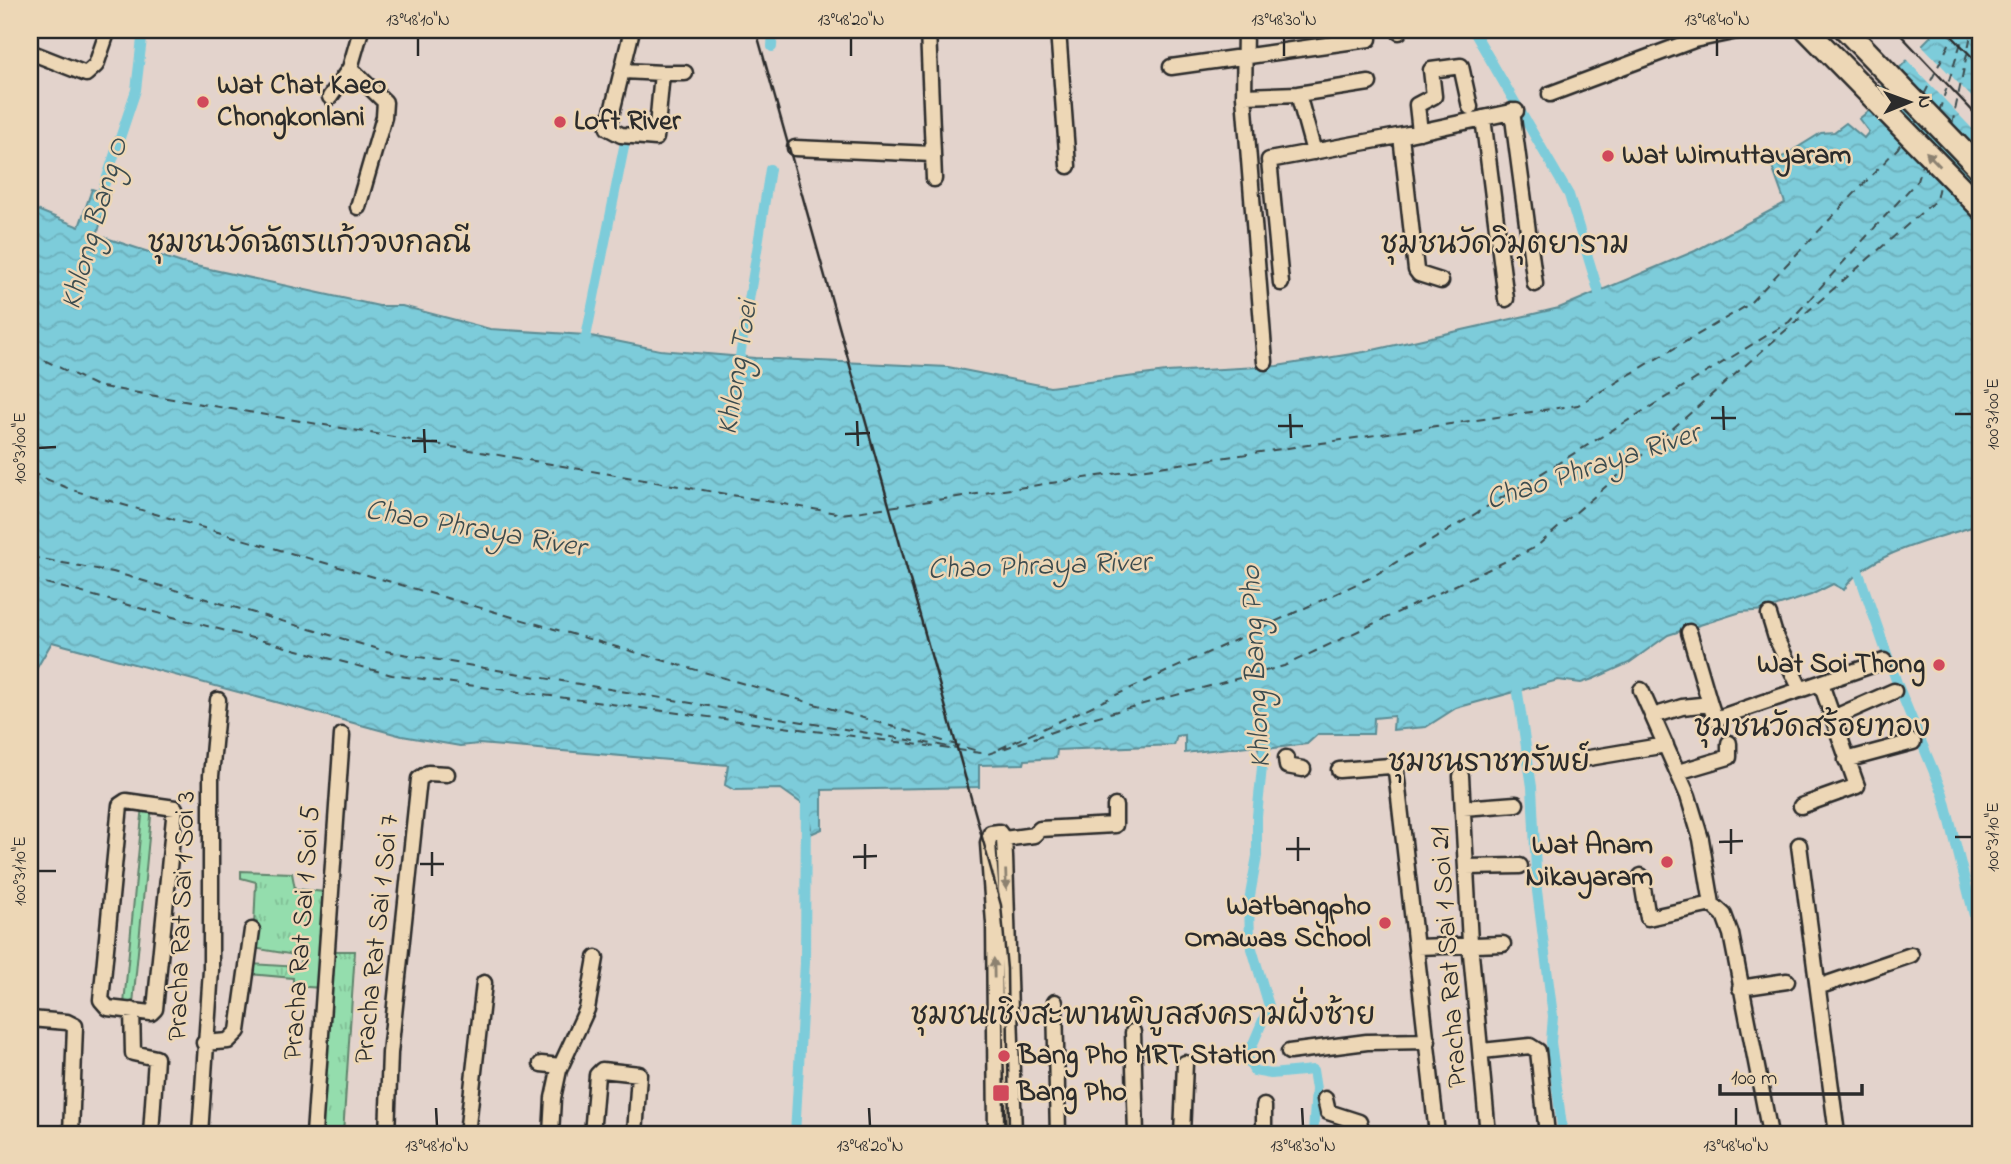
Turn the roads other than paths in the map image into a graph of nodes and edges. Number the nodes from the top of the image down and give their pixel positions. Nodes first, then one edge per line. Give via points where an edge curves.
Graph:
1 (108, 30) edge
2 (361, 30) edge
3 (632, 30) edge
4 (928, 30) edge
5 (1058, 30) edge
6 (1245, 30) edge
7 (1742, 30) edge
8 (1807, 30) edge
9 (1846, 30) edge
10 (1330, 36) edge
11 (1369, 39) dead end
12 (30, 52) edge
13 (1243, 55) junction
14 (1171, 67) dead end
15 (349, 68) junction
16 (624, 71) junction
17 (662, 73) junction
18 (685, 73) dead end
19 (1370, 83) dead end
20 (1298, 94) junction
21 (1550, 94) dead end
22 (1244, 96) junction
23 (330, 97) dead end
24 (1470, 107) dead end
25 (1483, 118) junction
26 (1420, 132) junction
27 (1401, 136) junction
28 (795, 148) dead end
29 (1314, 152) junction
30 (933, 154) junction
31 (1068, 166) dead end
32 (1981, 170) edge
33 (934, 179) dead end
34 (358, 207) dead end
35 (1981, 208) edge
36 (1441, 281) dead end
37 (1281, 283) dead end
38 (1535, 284) dead end
39 (1506, 299) dead end
40 (1265, 362) dead end
41 (1769, 615) dead end
42 (1689, 632) dead end
43 (1884, 661) dead end
44 (1821, 684) junction
45 (1641, 690) dead end
46 (1801, 690) junction
47 (1894, 691) dead end
48 (218, 700) dead end
49 (1710, 704) junction
50 (1653, 716) junction
51 (1833, 718) junction
52 (342, 735) dead end
53 (1913, 742) dead end
54 (1729, 743) dead end
55 (1666, 745) junction
56 (1286, 758) dead end
57 (1583, 760) dead end
58 (1846, 760) junction
59 (1303, 769) dead end
60 (1339, 770) dead end
61 (1678, 772) junction
62 (447, 774) dead end
63 (1461, 776) dead end
64 (1516, 804) dead end
65 (1115, 806) dead end
66 (1801, 806) dead end
67 (1463, 808) junction
68 (1004, 839) junction
69 (1799, 845) dead end
70 (1520, 866) dead end
71 (1466, 867) junction
72 (1641, 876) dead end
73 (1712, 904) junction
74 (252, 930) dead end
75 (1503, 944) dead end
76 (1417, 947) junction
77 (1471, 947) junction
78 (1911, 956) dead end
79 (596, 958) dead end
80 (1787, 981) dead end
81 (484, 983) dead end
82 (1818, 987) junction
83 (1740, 988) junction
84 (1055, 1002) dead end
85 (132, 1010) junction
86 (30, 1019) edge
87 (1133, 1032) dead end
88 (1428, 1041) junction
89 (204, 1043) junction
90 (1482, 1051) junction
91 (1289, 1052) dead end
92 (1185, 1063) dead end
93 (541, 1064) dead end
94 (561, 1066) junction
95 (1325, 1099) dead end
96 (1264, 1107) dead end
97 (71, 1134) edge
98 (151, 1134) edge
99 (200, 1134) edge
100 (314, 1134) edge
101 (387, 1134) edge
102 (467, 1134) edge
103 (551, 1134) edge
104 (592, 1134) edge
105 (635, 1134) edge
106 (996, 1134) edge
107 (1014, 1134) edge
108 (1058, 1134) edge
109 (1136, 1134) edge
110 (1182, 1134) edge
111 (1264, 1134) edge
112 (1363, 1134) edge
113 (1437, 1134) edge
114 (1488, 1134) edge
115 (1547, 1134) edge
116 (1770, 1134) edge
117 (1837, 1134) edge

1 - 12 street via 96,65 86,74
2 - 15 street
3 - 16 street
4 - 30 street
5 - 31 street
6 - 13 street
7 - 21 street via 1694,40
35 -> 8 highway
9 - 32 highway
10 - 11 street
10 - 13 street
13 - 14 street
13 - 22 street
15 - 23 street
15 - 34 street via 385,102
16 - 17 street
16 - 17 street via 608,128 621,135 656,138
17 - 18 street
19 - 20 street
20 - 22 street
20 - 29 street
22 - 40 street
24 - 26 street via 1461,66 1431,70 1434,96 1417,105
25 - 26 street
25 - 38 street via 1514,111
25 - 39 street
26 - 27 street
27 - 29 street
27 - 36 street via 1416,270
28 - 30 street
29 - 37 street via 1269,160
30 - 33 street
41 - 46 street
42 - 49 street
43 - 44 street
44 - 46 street
44 - 51 street
45 - 50 street
46 - 49 street via 1715,719
47 - 51 street
48 - 89 street, Pracha Rat Sai 1 Soi 3 via 211,776 211,970
49 - 50 street
50 - 55 street
51 - 58 street
52 - 100 street, Pracha Rat Sai 1 Soi 5
53 - 58 street
54 - 61 street via 1729,757
55 - 57 street
55 - 61 street
56 - 59 street via 1287,765
58 - 66 street via 1856,787
60 - 76 street via 1390,766 1396,771
61 - 73 street via 1701,839
62 - 101 street, Pracha Rat Sai 1 Soi 7 via 428,773 419,779 390,1054
63 - 67 street, Pracha Rat Sai 1 Soi 21
64 - 67 street
65 - 68 street via 1115,825 1040,829 1034,835
67 - 71 street, Pracha Rat Sai 1 Soi 21
106 -> 68 street via 994,923 988,843 995,832
68 -> 107 street
69 - 82 street
70 - 71 street
71 - 77 street, Pracha Rat Sai 1 Soi 21
72 - 73 street via 1648,918
73 - 83 street via 1724,915 1731,934
74 - 89 street via 238,1031 228,1041
75 - 77 street
76 - 77 street
76 - 88 street
77 - 90 street, Pracha Rat Sai 1 Soi 21
78 - 82 street
79 - 94 street via 587,1009
80 - 83 street
81 - 102 street
82 - 117 street
83 - 116 street
84 - 108 street
85 - 85 street via 108,1008 101,1000 120,805 126,801 175,808 155,1009 151,1013
85 - 98 street via 133,1053 156,1058
86 - 97 street via 75,1026
87 - 109 street
88 - 91 street via 1367,1042
88 - 113 street
89 - 99 street, Pracha Rat Sai 1 Soi 3
90 - 114 street, Pracha Rat Sai 1 Soi 21
90 - 115 street via 1530,1046 1538,1051
92 - 110 street
93 - 94 street
94 - 103 street
95 - 112 street via 1328,1112 1359,1122
96 - 111 street
104 - 105 street via 597,1075 602,1070 639,1074

